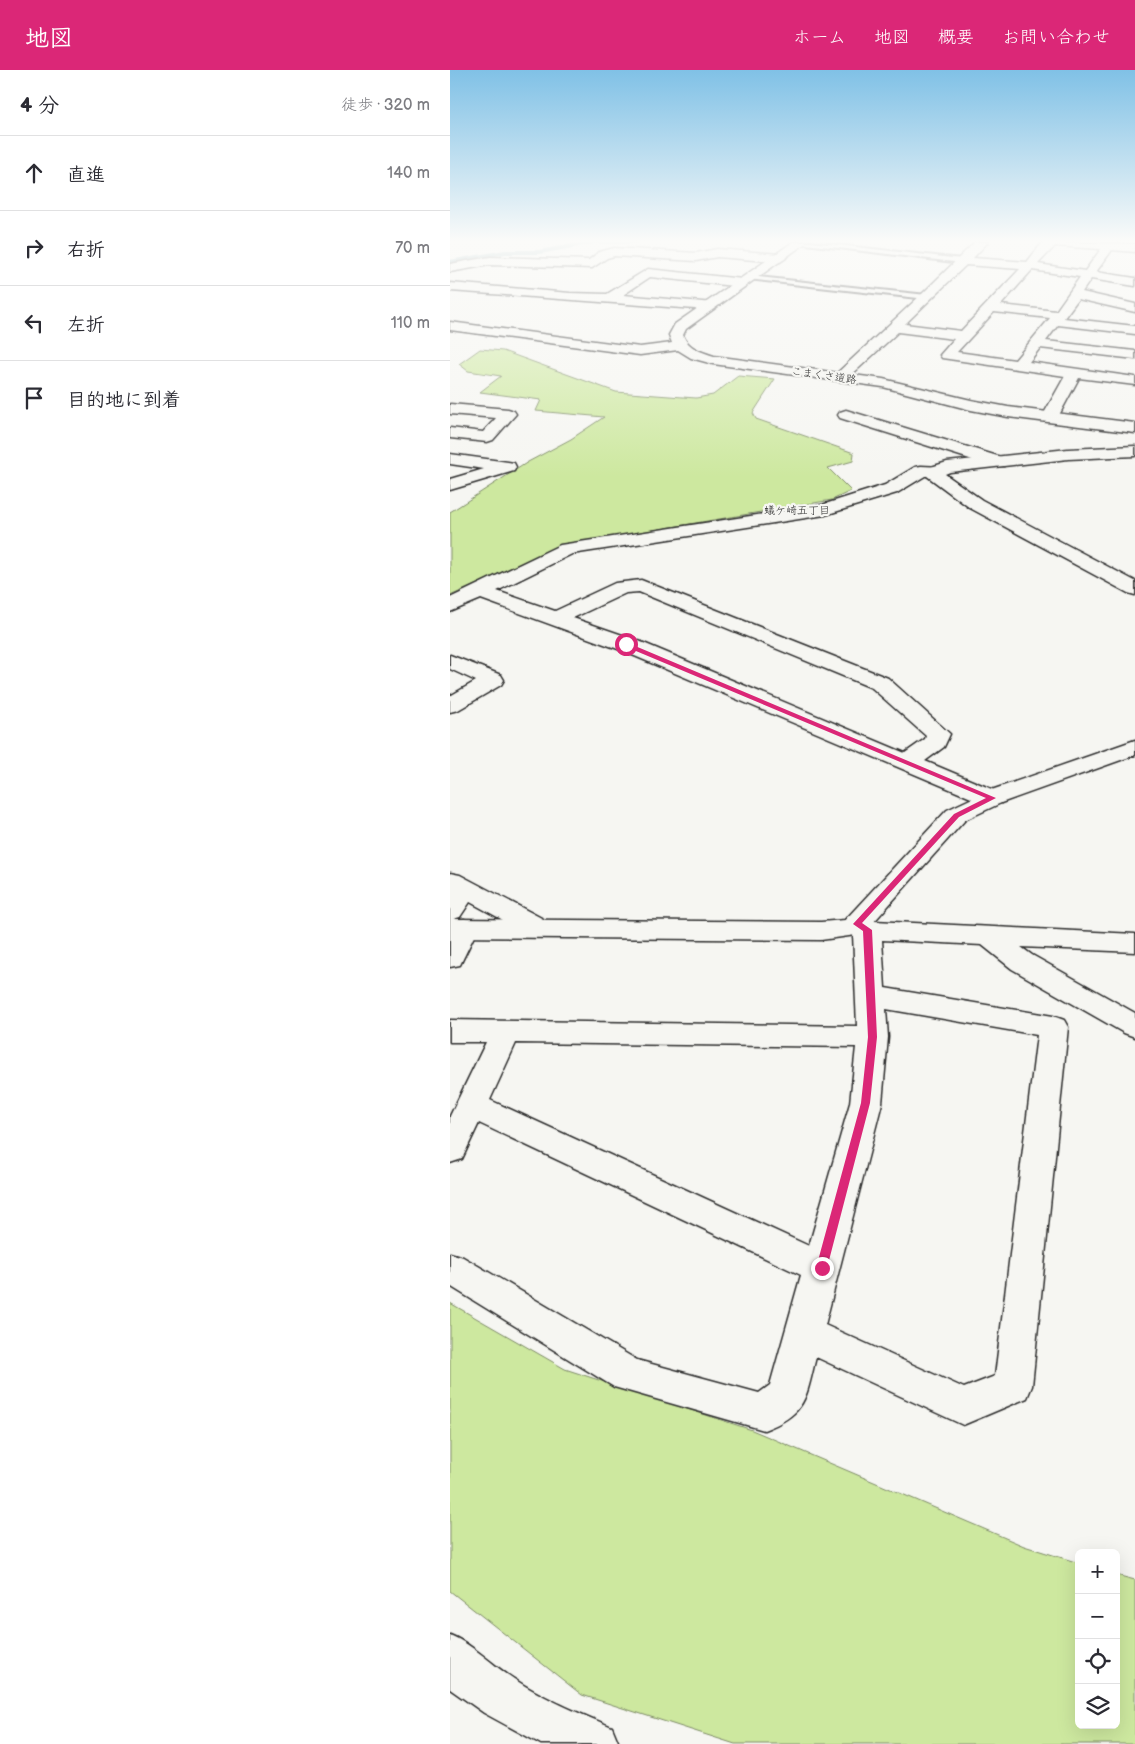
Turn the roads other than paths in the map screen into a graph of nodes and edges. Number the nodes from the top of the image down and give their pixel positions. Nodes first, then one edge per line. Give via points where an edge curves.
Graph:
1 (691, 320) edge
2 (902, 320) edge
3 (979, 320) edge
4 (1055, 320) edge
5 (1079, 320) edge
6 (1132, 325) edge
7 (450, 326) edge
8 (894, 327) junction
9 (964, 336) junction
10 (1038, 344) junction
11 (680, 346) junction
12 (640, 351) junction
13 (1135, 355) edge
14 (724, 361) junction
15 (1018, 366) junction
16 (1074, 373) junction
17 (841, 377) junction
18 (1135, 382) edge
19 (450, 409) edge
20 (846, 415) dead end
21 (1050, 417) junction
22 (1135, 428) edge
23 (450, 434) edge
24 (1135, 451) edge
25 (450, 459) edge
26 (998, 462) junction
27 (937, 471) junction
28 (450, 485) edge
29 (1135, 589) edge
30 (481, 592) junction
31 (450, 606) edge
32 (555, 619) junction
33 (450, 661) edge
34 (450, 705) edge
35 (1135, 747) edge
36 (909, 762) junction
37 (992, 798) junction
38 (454, 907) edge
39 (862, 927) junction
40 (539, 928) junction
41 (990, 937) junction
42 (1135, 943) edge
43 (450, 958) edge
44 (870, 996) junction
45 (1135, 1026) edge
46 (450, 1031) edge
47 (506, 1032) junction
48 (873, 1037) junction
49 (471, 1106) junction
50 (450, 1150) edge
51 (450, 1268) edge
52 (822, 1268) junction
53 (804, 1333) junction
54 (450, 1658) edge
55 (595, 1744) edge

1 - 11 street via 677,331
2 - 8 street
3 - 9 street
4 - 10 street
5 - 6 street
7 - 12 street
8 - 9 street
8 - 17 street
9 - 15 street via 947,355
10 - 13 street
10 - 15 street
11 - 12 street
11 - 14 street, こまくさ道路 via 703,357
12 - 14 street via 677,358
14 - 17 street, こまくさ道路
15 - 16 street
16 - 18 street
16 - 21 street
17 - 21 street, こまくさ道路 via 883,383 971,405
19 - 23 street via 508,414 486,437
20 - 26 street
21 - 22 street, こまくさ道路
24 - 26 street
25 - 28 street via 508,467
26 - 27 street
27 - 29 street via 936,476 976,504
27 - 30 street via 922,471 891,489 825,510 567,549
30 - 31 street
30 - 32 street
32 - 36 street via 626,644
32 - 36 street via 622,587 641,586 880,684 938,734 936,742
33 - 34 street via 493,680
35 - 37 street
36 - 37 street
37 - 39 street via 956,815
38 - 40 street
38 - 40 street
38 - 43 street
39 - 40 street via 821,931
39 - 41 street
39 - 44 street
41 - 42 street
41 - 45 street via 1022,962
44 - 48 street
44 - 53 street via 1053,1027 1013,1386 963,1407
46 - 47 street
47 - 48 street
47 - 49 street
48 - 52 street via 866,1103
49 - 50 street
49 - 52 street
51 - 53 street via 628,1375 764,1412 787,1395
52 - 53 street
54 - 55 street via 468,1676 538,1719

